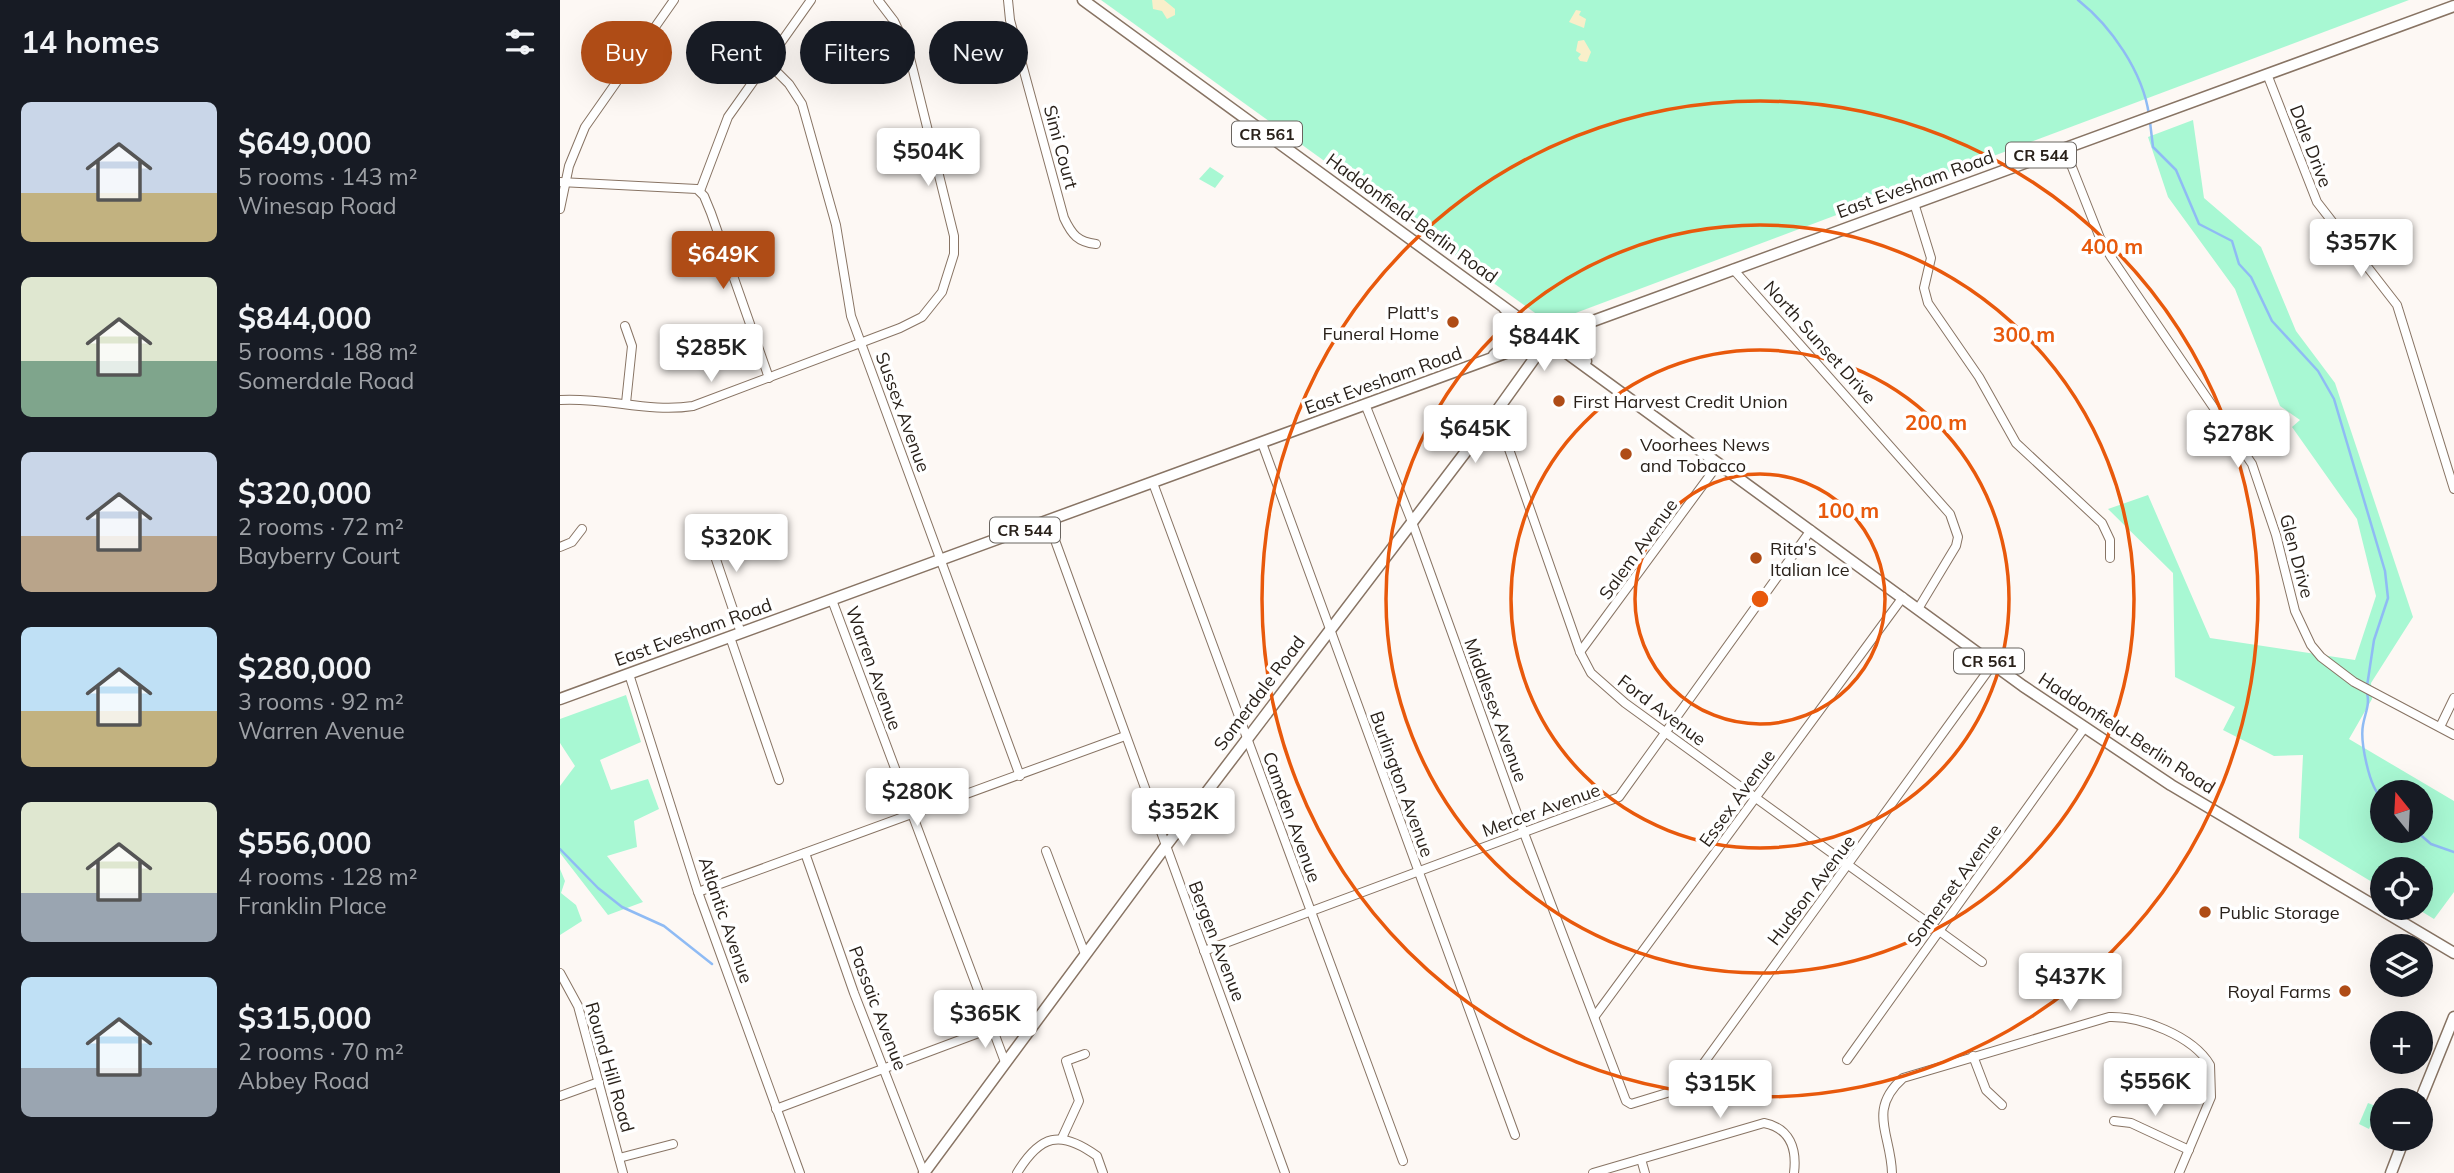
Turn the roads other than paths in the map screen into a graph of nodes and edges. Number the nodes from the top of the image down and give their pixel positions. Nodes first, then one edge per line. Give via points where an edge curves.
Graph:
1 (674, 0) edge
2 (811, 0) edge
3 (878, 0) edge
4 (1008, 0) edge
5 (1083, 0) edge
6 (2454, 6) edge
7 (786, 35) edge
8 (2267, 74) junction
9 (786, 82) edge
10 (751, 84) edge
11 (2064, 147) junction
12 (563, 182) edge
13 (700, 191) junction
14 (1914, 203) junction
15 (560, 209) edge
16 (1096, 244) dead end
17 (1733, 269) junction
18 (1503, 305) junction
19 (1587, 324) junction
20 (625, 326) dead end
21 (1549, 338) junction
22 (860, 343) junction
23 (1489, 359) junction
24 (1588, 367) junction
25 (769, 378) junction
26 (560, 400) edge
27 (626, 403) junction
28 (1365, 404) junction
29 (1496, 412) junction
30 (1262, 443) junction
31 (1719, 463) junction
32 (1153, 482) junction
33 (2454, 489) edge
34 (1048, 522) junction
35 (1412, 522) junction
36 (704, 524) dead end
37 (582, 529) dead end
38 (1811, 530) junction
39 (560, 547) edge
40 (2110, 558) dead end
41 (940, 559) junction
42 (1903, 597) junction
43 (832, 600) junction
44 (1918, 608) junction
45 (1330, 630) junction
46 (736, 635) junction
47 (1580, 652) junction
48 (1993, 664) junction
49 (629, 674) junction
50 (2454, 698) edge
51 (560, 699) edge
52 (2085, 727) junction
53 (2440, 727) junction
54 (1665, 732) junction
55 (2454, 735) edge
56 (1125, 736) junction
57 (1246, 739) junction
58 (1020, 776) junction
59 (779, 780) dead end
60 (1756, 799) junction
61 (911, 815) junction
62 (1524, 833) junction
63 (1165, 847) junction
64 (1046, 851) dead end
65 (805, 853) junction
66 (1848, 866) junction
67 (1417, 873) junction
68 (698, 892) junction
69 (1311, 913) junction
70 (1940, 933) junction
71 (1204, 951) junction
72 (2454, 953) edge
73 (1085, 954) junction
74 (1982, 962) dead end
75 (560, 972) edge
76 (1595, 1016) junction
77 (2454, 1017) edge
78 (992, 1028) junction
79 (1085, 1054) dead end
80 (1973, 1056) junction
81 (1847, 1060) dead end
82 (1005, 1062) junction
83 (883, 1069) junction
84 (599, 1082) junction
85 (2425, 1088) edge
86 (560, 1096) edge
87 (1631, 1104) joint
88 (2002, 1105) dead end
89 (776, 1109) junction
90 (2115, 1121) dead end
91 (1515, 1135) dead end
92 (1062, 1138) junction
93 (673, 1144) dead end
94 (2189, 1150) junction
95 (2399, 1151) edge
96 (619, 1158) junction
97 (1641, 1159) junction
98 (1403, 1161) dead end
99 (623, 1173) edge
100 (800, 1173) edge
101 (924, 1173) edge
102 (1017, 1173) edge
103 (1103, 1173) edge
104 (1285, 1173) edge
105 (1593, 1173) edge
106 (1645, 1173) edge
107 (1794, 1173) edge
108 (1892, 1173) edge
109 (2179, 1173) edge
110 (2391, 1173) edge

1 - 12 street via 585,127
2 - 7 street
3 - 22 street via 908,50 951,221 954,254 950,275 932,308 900,328
4 - 16 street, Simi Court via 1063,218 1081,242
5 - 18 main road, Haddonfield-Berlin Road / CR 561
6 - 8 main road, East Evesham Road / CR 544
8 - 11 main road, East Evesham Road / CR 544
8 - 33 street, Dale Drive via 2317,202 2398,305
9 - 22 street, Sussex Avenue via 796,92 807,119 836,225 850,316
10 - 13 street via 728,117
11 - 14 main road, East Evesham Road / CR 544
11 - 53 street, Glen Drive via 2105,248 2252,464 2295,611 2311,645 2354,682
12 - 13 street via 689,186
12 - 15 street
13 - 25 street
14 - 17 main road, East Evesham Road / CR 544
14 - 40 street via 1931,258 1924,288 1928,303 1979,376 2016,443 2102,523 2110,540
17 - 19 main road, East Evesham Road / CR 544
17 - 44 street, North Sunset Drive via 1950,514 1958,537 1956,547
18 - 21 main road, Haddonfield-Berlin Road / CR 561
18 - 23 main road via 1511,314 1511,340
19 - 21 main road, East Evesham Road / CR 544
19 - 24 main road via 1578,344
20 - 27 street via 632,345
21 - 23 main road, East Evesham Road / CR 544
21 - 24 main road, Haddonfield-Berlin Road / CR 561
21 - 29 main road, Somerdale Road
22 - 25 street
22 - 41 street, Sussex Avenue
23 - 28 main road, East Evesham Road / CR 544
24 - 31 main road, Haddonfield-Berlin Road / CR 561
25 - 27 street via 693,406
26 - 27 street
28 - 30 main road, East Evesham Road / CR 544
28 - 35 street, Middlesex Avenue
29 - 35 main road, Somerdale Road
29 - 47 street, Ford Avenue
30 - 32 main road, East Evesham Road / CR 544
30 - 45 street, Burlington Avenue
31 - 38 main road, Haddonfield-Berlin Road / CR 561
31 - 47 street, Salem Avenue
32 - 34 main road, East Evesham Road / CR 544
32 - 57 street, Camden Avenue
34 - 41 main road, East Evesham Road / CR 544
34 - 56 street, Bergen Avenue
35 - 45 main road, Somerdale Road
35 - 62 street, Middlesex Avenue
36 - 46 street
37 - 39 street via 572,542
38 - 42 main road, Haddonfield-Berlin Road / CR 561
38 - 54 street, Mercer Avenue
41 - 43 main road, East Evesham Road / CR 544
41 - 58 street, Sussex Avenue
42 - 44 main road, Haddonfield-Berlin Road / CR 561
42 - 60 street, Essex Avenue
43 - 46 main road, East Evesham Road / CR 544
43 - 61 street, Warren Avenue
44 - 48 main road, Haddonfield-Berlin Road / CR 561
45 - 57 main road, Somerdale Road
45 - 67 street, Burlington Avenue
46 - 49 main road, East Evesham Road / CR 544
46 - 59 street
47 - 54 street, Ford Avenue via 1600,683
48 - 52 main road, Haddonfield-Berlin Road / CR 561
48 - 66 street, Hudson Avenue
49 - 51 main road, East Evesham Road / CR 544
49 - 68 street, Atlantic Avenue
50 - 53 street
52 - 70 street, Somerset Avenue
52 - 72 main road, Haddonfield-Berlin Road / CR 561 via 2171,785
53 - 55 street, Glen Drive
54 - 60 street, Ford Avenue
54 - 62 street, Mercer Avenue via 1619,797
56 - 58 street
56 - 63 street, Bergen Avenue
57 - 63 main road, Somerdale Road
57 - 69 street, Camden Avenue
58 - 61 street
60 - 66 street, Ford Avenue
60 - 76 street, Essex Avenue
61 - 65 street
61 - 78 street, Warren Avenue
62 - 67 street, Mercer Avenue
62 - 76 street, Middlesex Avenue
63 - 71 street, Bergen Avenue
63 - 73 main road, Somerdale Road
64 - 73 street
65 - 68 street
65 - 83 street, Passaic Avenue
66 - 70 street, Ford Avenue
66 - 87 street, Hudson Avenue via 1690,1082
67 - 69 street, Mercer Avenue
67 - 91 street, Burlington Avenue
68 - 89 street, Atlantic Avenue
69 - 71 street, Mercer Avenue
69 - 98 street, Camden Avenue
70 - 74 street, Ford Avenue
70 - 81 street, Somerset Avenue
71 - 104 street, Bergen Avenue
73 - 82 main road, Somerdale Road
75 - 84 street, Round Hill Road via 578,1006
76 - 87 street, Middlesex Avenue
77 - 85 main road
78 - 82 street, Warren Avenue
78 - 83 street
79 - 92 street via 1066,1061 1079,1101
80 - 88 street via 1986,1090
80 - 94 street via 2109,1017 2134,1019 2178,1038 2197,1048 2212,1072 2211,1097
80 - 108 street via 1903,1078 1889,1094 1882,1123
82 - 101 main road, Somerdale Road
83 - 89 street
83 - 101 street, Passaic Avenue
84 - 86 street
84 - 96 street, Round Hill Road
89 - 100 street, Atlantic Avenue
90 - 94 street via 2131,1123
92 - 102 street via 1038,1145
92 - 103 street via 1097,1156
93 - 96 street
94 - 109 street
95 - 110 main road
96 - 99 street, Round Hill Road
97 - 105 street
97 - 106 street
97 - 107 street via 1764,1124 1780,1128 1792,1142

